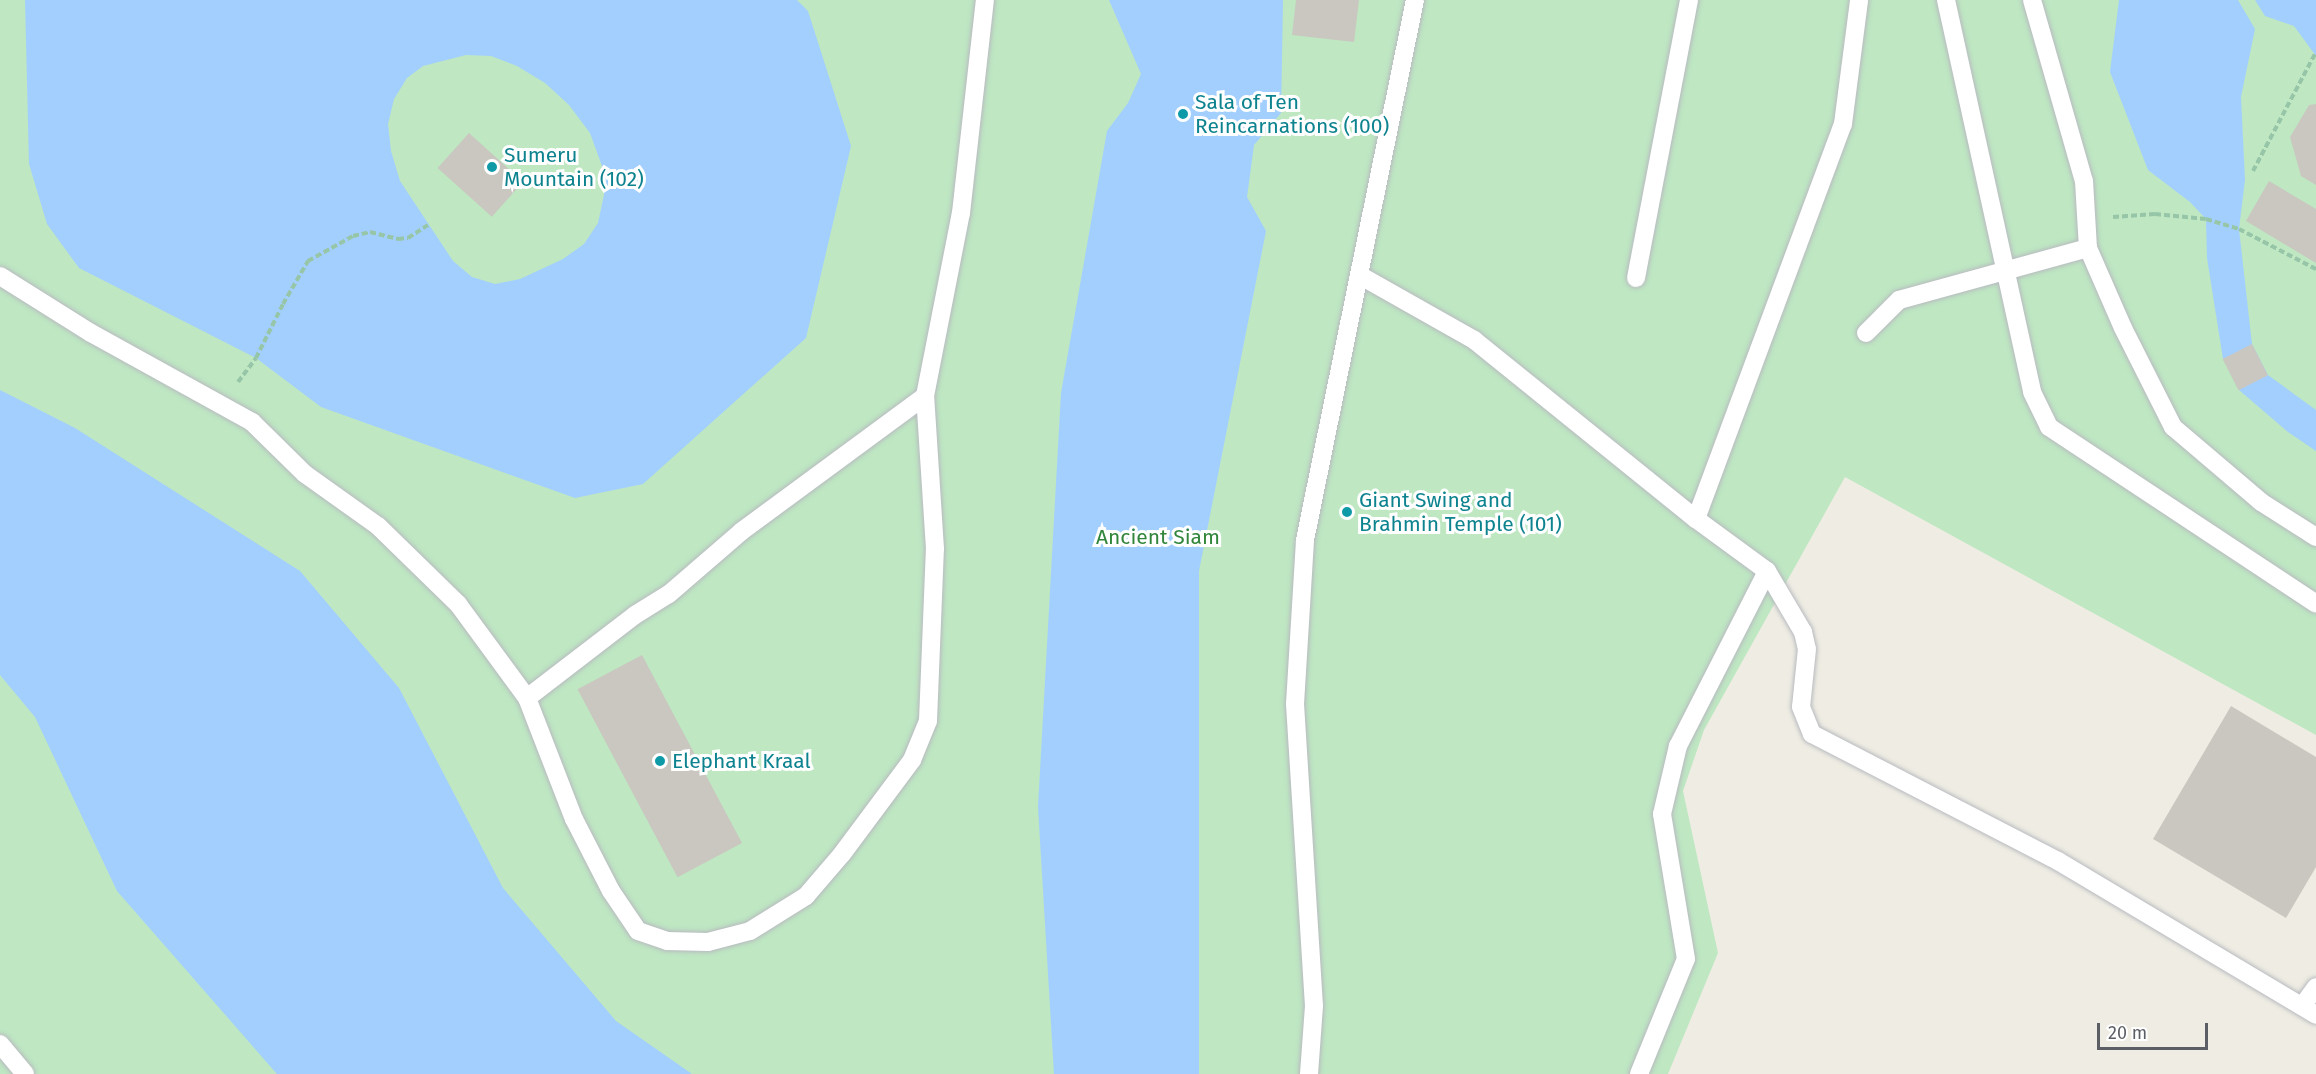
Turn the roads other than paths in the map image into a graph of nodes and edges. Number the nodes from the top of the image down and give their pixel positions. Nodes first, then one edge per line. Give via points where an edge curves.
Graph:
1 (985, 0) edge
2 (1415, 0) edge
3 (1689, 0) edge
4 (1859, 0) edge
5 (1946, 0) edge
6 (2032, 0) edge
7 (2088, 248) junction
8 (2005, 271) junction
9 (0, 276) edge
10 (1360, 276) junction
11 (1636, 278) dead end
12 (1866, 333) dead end
13 (925, 396) junction
14 (1696, 519) junction
15 (2316, 537) edge
16 (1767, 572) junction
17 (2316, 604) edge
18 (527, 698) junction
19 (2316, 987) edge
20 (2310, 1010) edge
21 (0, 1044) edge
22 (25, 1074) edge
23 (1309, 1074) edge
24 (1639, 1074) edge

1 - 13 lane via 961,213
2 - 10 lane
3 - 11 lane
4 - 14 lane via 1843,124
5 - 8 lane
6 - 7 lane via 2084,181
7 - 8 lane
7 - 15 lane via 2173,427 2261,502
8 - 12 lane via 1899,300
8 - 17 lane via 2032,392 2049,427
9 - 18 lane via 91,333 252,422 305,474 378,526 458,604
10 - 14 lane via 1474,340
10 - 23 lane via 1305,540 1295,704 1314,1006
13 - 18 lane via 742,531 669,594 635,615
13 - 18 lane via 935,549 928,721 912,760 806,896 750,931 708,942 667,941 638,931 611,891 574,819
14 - 16 lane
16 - 20 lane via 1803,632 1807,649 1801,707 1812,734 2058,861
16 - 24 lane via 1678,746 1662,814 1686,959
19 - 20 lane
21 - 22 lane

